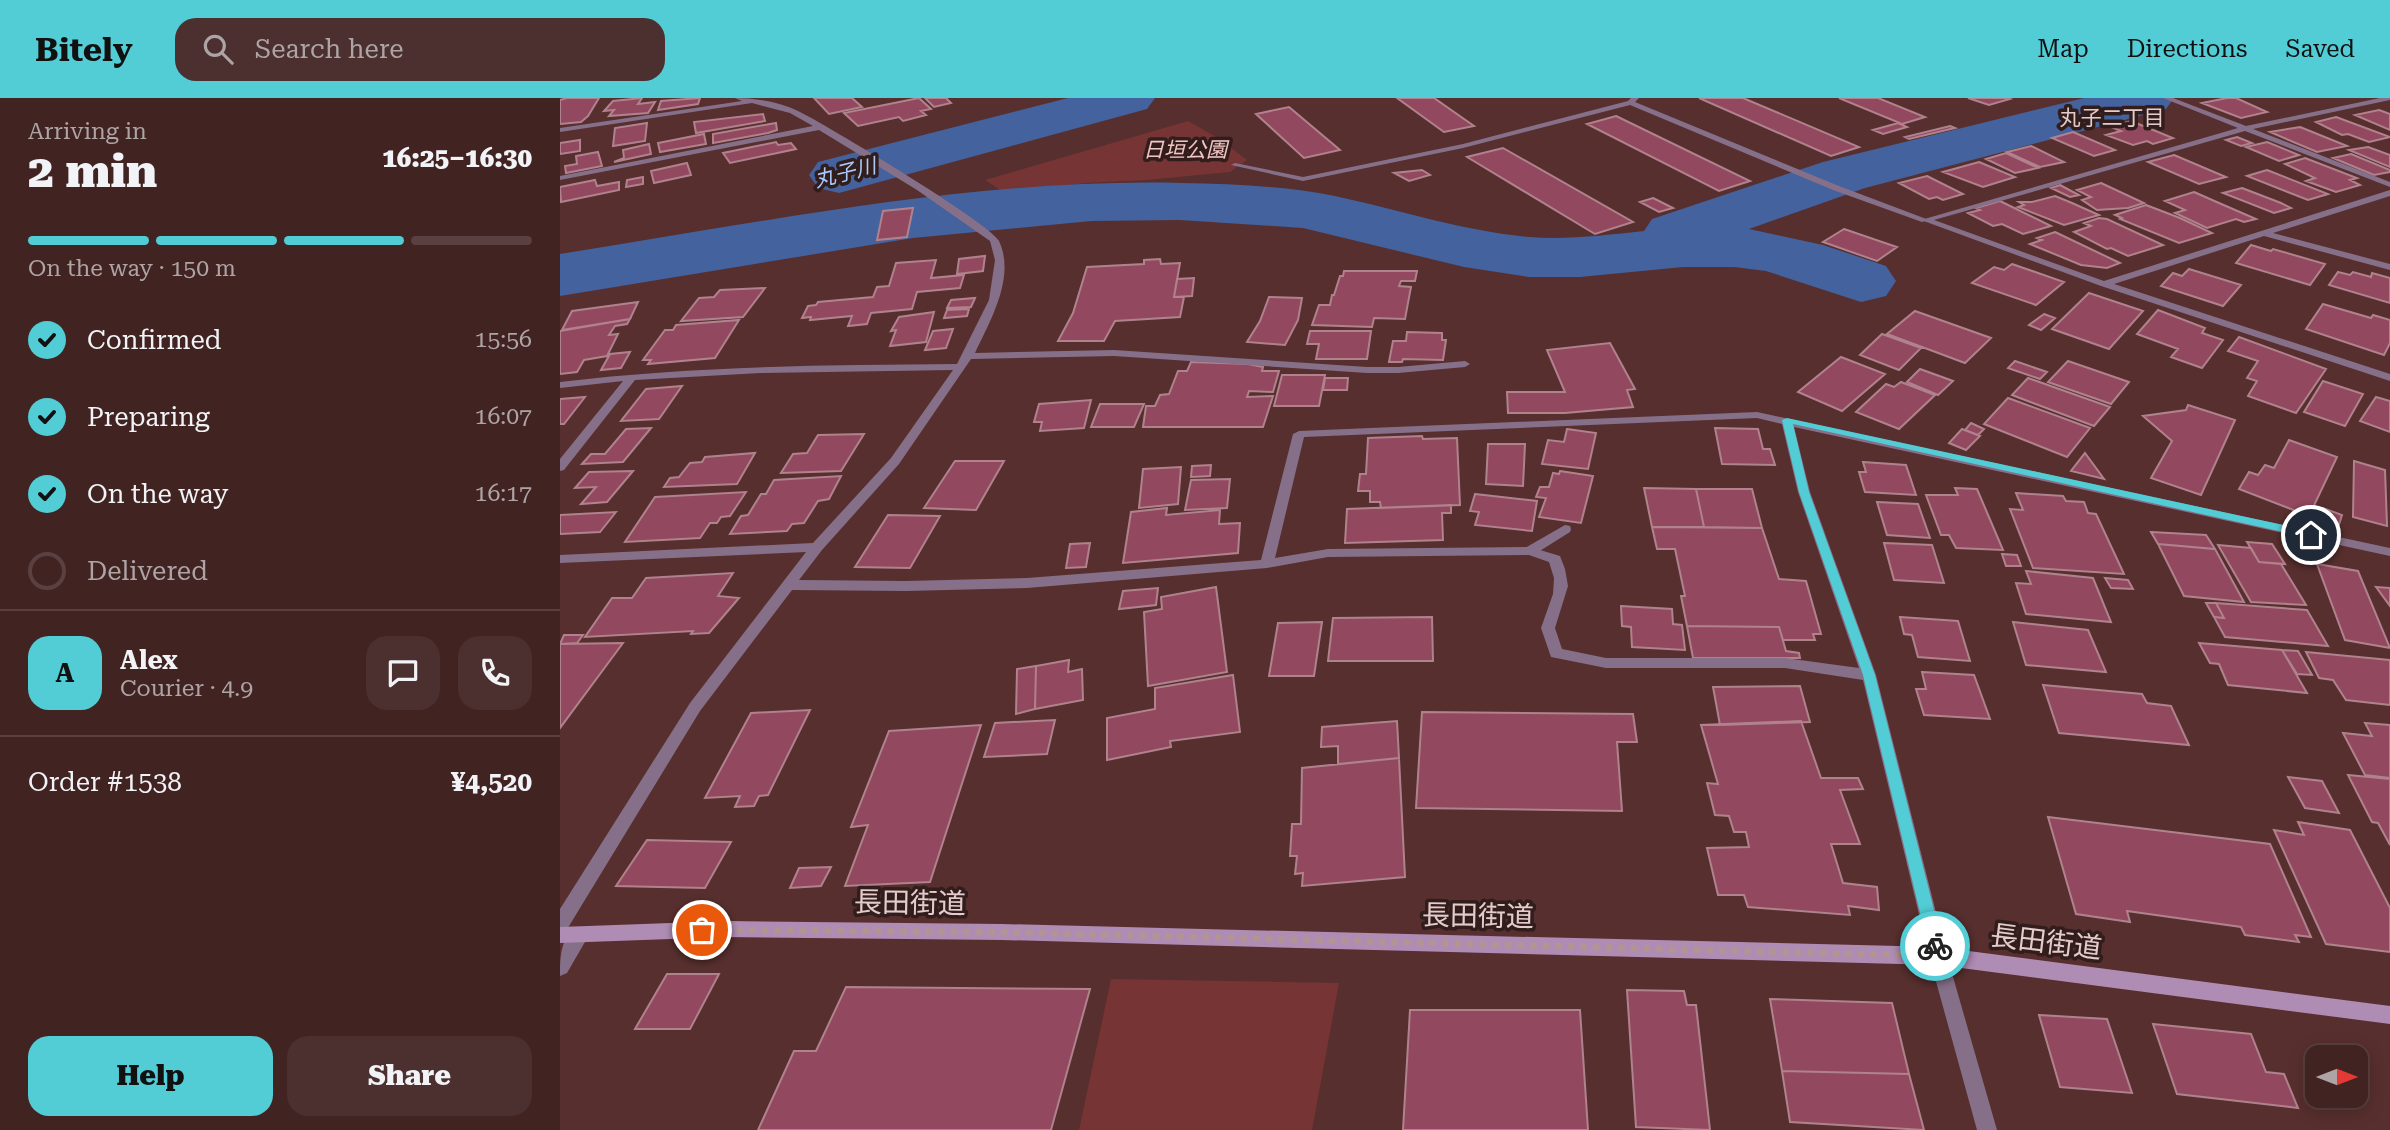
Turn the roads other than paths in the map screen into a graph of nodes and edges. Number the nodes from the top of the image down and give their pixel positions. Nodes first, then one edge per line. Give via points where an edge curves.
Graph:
1 (739, 98) edge
2 (1612, 98) edge
3 (2167, 98) edge
4 (2390, 98) edge
5 (755, 101) junction
6 (1630, 102) edge
7 (821, 127) junction
8 (2243, 129) junction
9 (560, 130) edge
10 (1235, 165) dead end
11 (560, 178) edge
12 (2390, 185) edge
13 (2390, 193) edge
14 (1925, 220) junction
15 (2265, 234) junction
16 (2390, 267) edge
17 (2104, 284) junction
18 (964, 361) junction
19 (1465, 364) dead end
20 (633, 376) junction
21 (2390, 378) edge
22 (560, 385) edge
23 (1787, 420) junction
24 (560, 467) edge
25 (1565, 529) dead end
26 (817, 547) junction
27 (1530, 551) junction
28 (2390, 552) edge
29 (560, 559) edge
30 (1267, 564) junction
31 (786, 585) junction
32 (1869, 675) junction
33 (560, 925) edge
34 (560, 935) edge
35 (580, 935) junction
36 (1938, 956) junction
37 (560, 967) edge
38 (2390, 1015) edge
39 (1987, 1130) edge

1 - 5 street
2 - 6 street
3 - 8 street
4 - 8 street
5 - 7 street via 779,106
5 - 9 street
6 - 10 street via 1463,146 1303,179
6 - 14 street
7 - 11 street
7 - 18 street via 994,240 1000,260 994,300
8 - 12 street
8 - 14 street
13 - 15 street
14 - 17 street
15 - 16 street
15 - 17 street
17 - 21 street
18 - 19 street via 1114,353 1367,370
18 - 20 street
18 - 26 street via 895,461
20 - 22 street
20 - 24 street
23 - 28 street
23 - 30 street via 1757,415 1299,434
23 - 32 street via 1804,492
25 - 27 street
26 - 29 street
26 - 31 street
27 - 30 street via 1328,553
27 - 32 street via 1555,559 1563,578 1548,628 1556,653 1606,663 1785,663
30 - 31 street via 1027,583
31 - 33 street via 695,707
32 - 36 street
34 - 35 main road, 長田街道
35 - 36 main road, 長田街道 via 726,929 1002,932
35 - 37 street
36 - 38 main road, 長田街道
36 - 39 street

